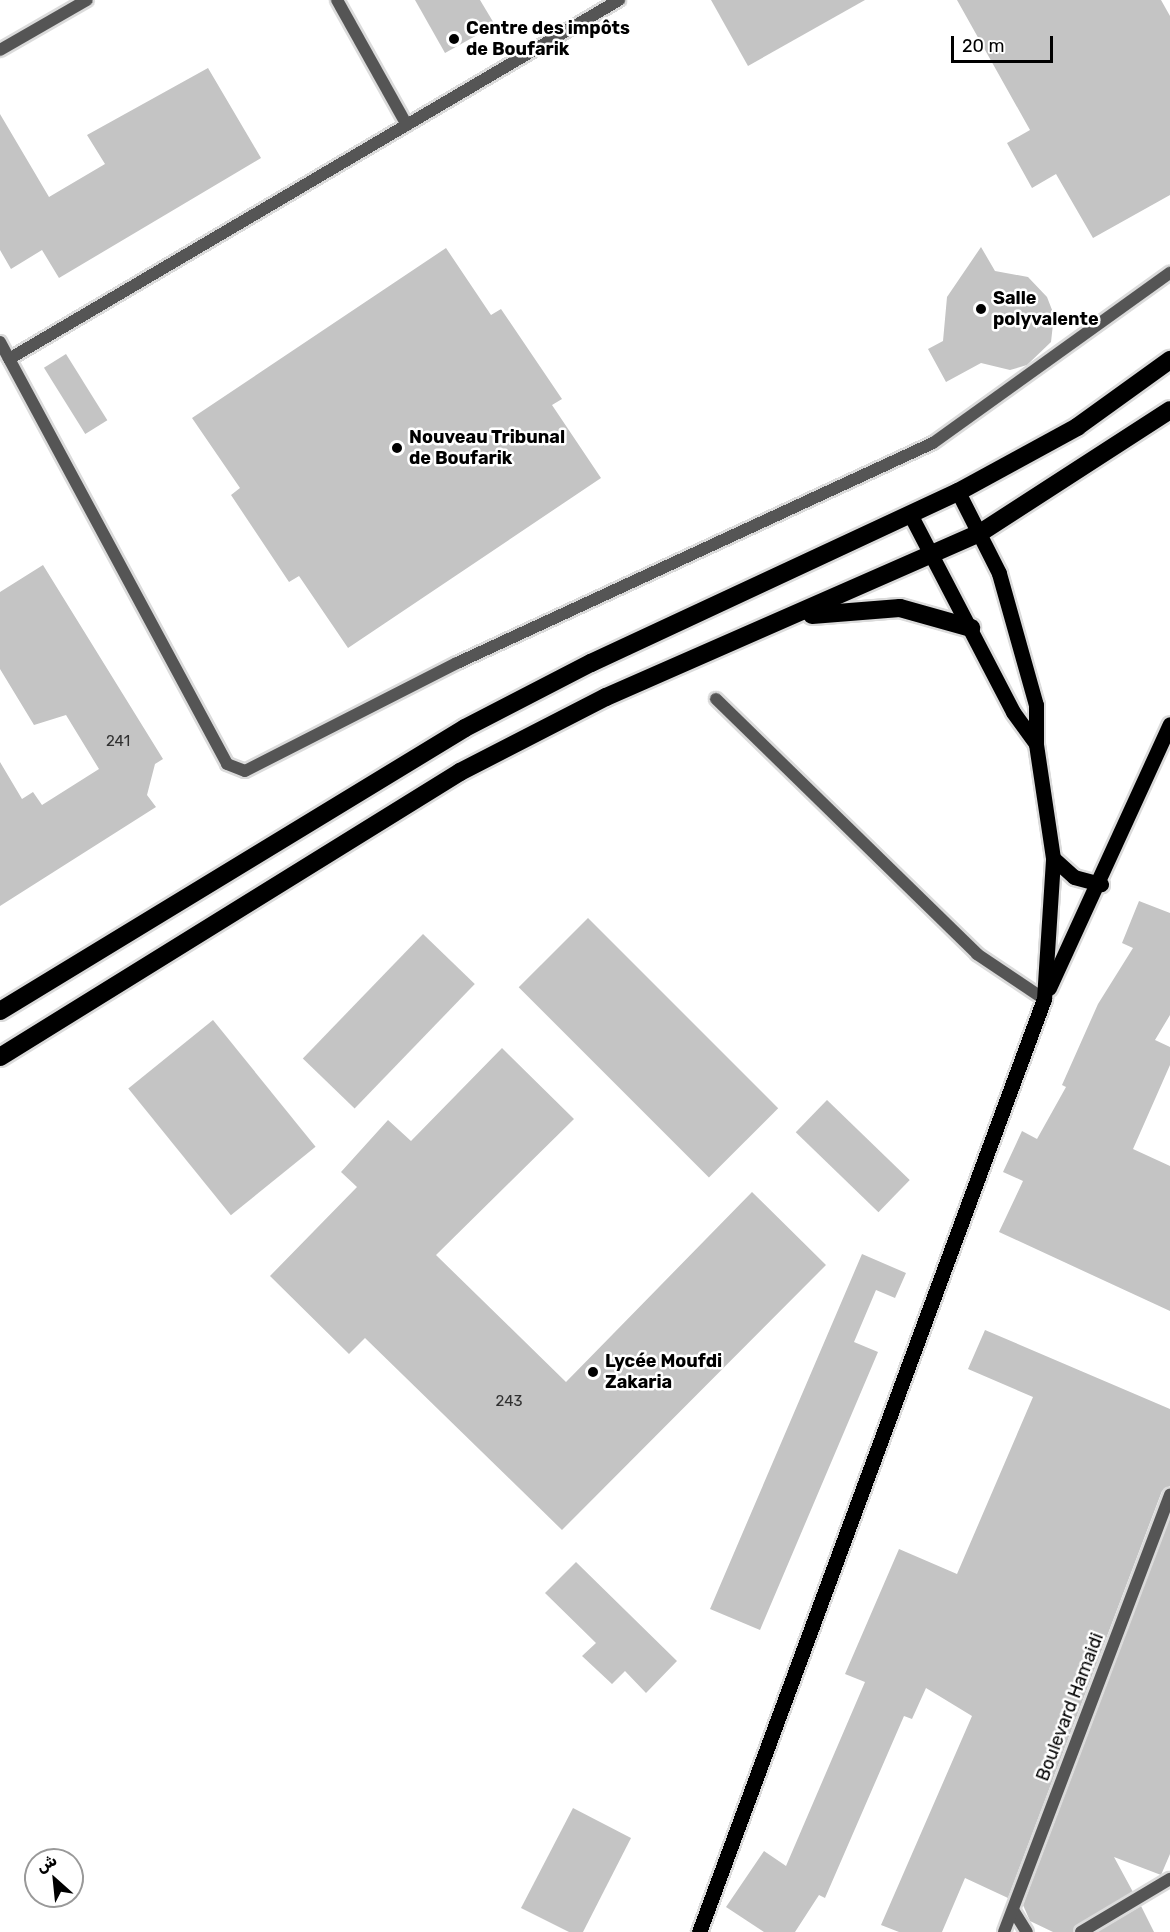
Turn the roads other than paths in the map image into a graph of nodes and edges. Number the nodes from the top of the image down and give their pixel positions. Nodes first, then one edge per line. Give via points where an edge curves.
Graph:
1 (87, 0) edge
2 (337, 0) edge
3 (620, 0) edge
4 (0, 50) edge
5 (407, 125) junction
6 (1170, 273) edge
7 (0, 342) edge
8 (9, 359) junction
9 (1170, 360) edge
10 (1170, 410) edge
11 (958, 492) junction
12 (910, 514) junction
13 (980, 533) junction
14 (934, 555) junction
15 (786, 618) junction
16 (971, 628) junction
17 (716, 699) dead end
18 (1170, 724) edge
19 (1036, 744) junction
20 (1053, 858) junction
21 (1101, 884) junction
22 (1044, 999) junction
23 (0, 1011) edge
24 (0, 1057) edge
25 (1170, 1494) edge
26 (1170, 1879) edge
27 (1013, 1910) junction
28 (699, 1932) edge
29 (1004, 1932) edge
30 (1027, 1932) edge
31 (1081, 1932) edge

1 - 4 street
2 - 5 street
3 - 5 street
5 - 8 street
6 - 8 street via 933,443 457,663 245,771 227,764
7 - 8 street
9 - 11 highway via 1077,427
10 - 13 highway
11 - 12 highway
11 - 13 main road
12 - 14 main road
12 - 23 highway via 591,663 465,728
13 - 14 highway
13 - 19 main road via 1018,626 1036,705
14 - 15 highway
14 - 16 main road
15 - 16 highway via 900,608
15 - 24 highway via 606,697 460,772
16 - 19 main road via 1013,712
17 - 22 street via 977,954
18 - 21 main road
19 - 20 main road
20 - 21 main road via 1074,878
20 - 22 main road
21 - 22 main road
22 - 28 main road
25 - 27 street, Boulevard Hamaidi
26 - 31 street
27 - 29 street, Boulevard Hamaidi
27 - 30 street

